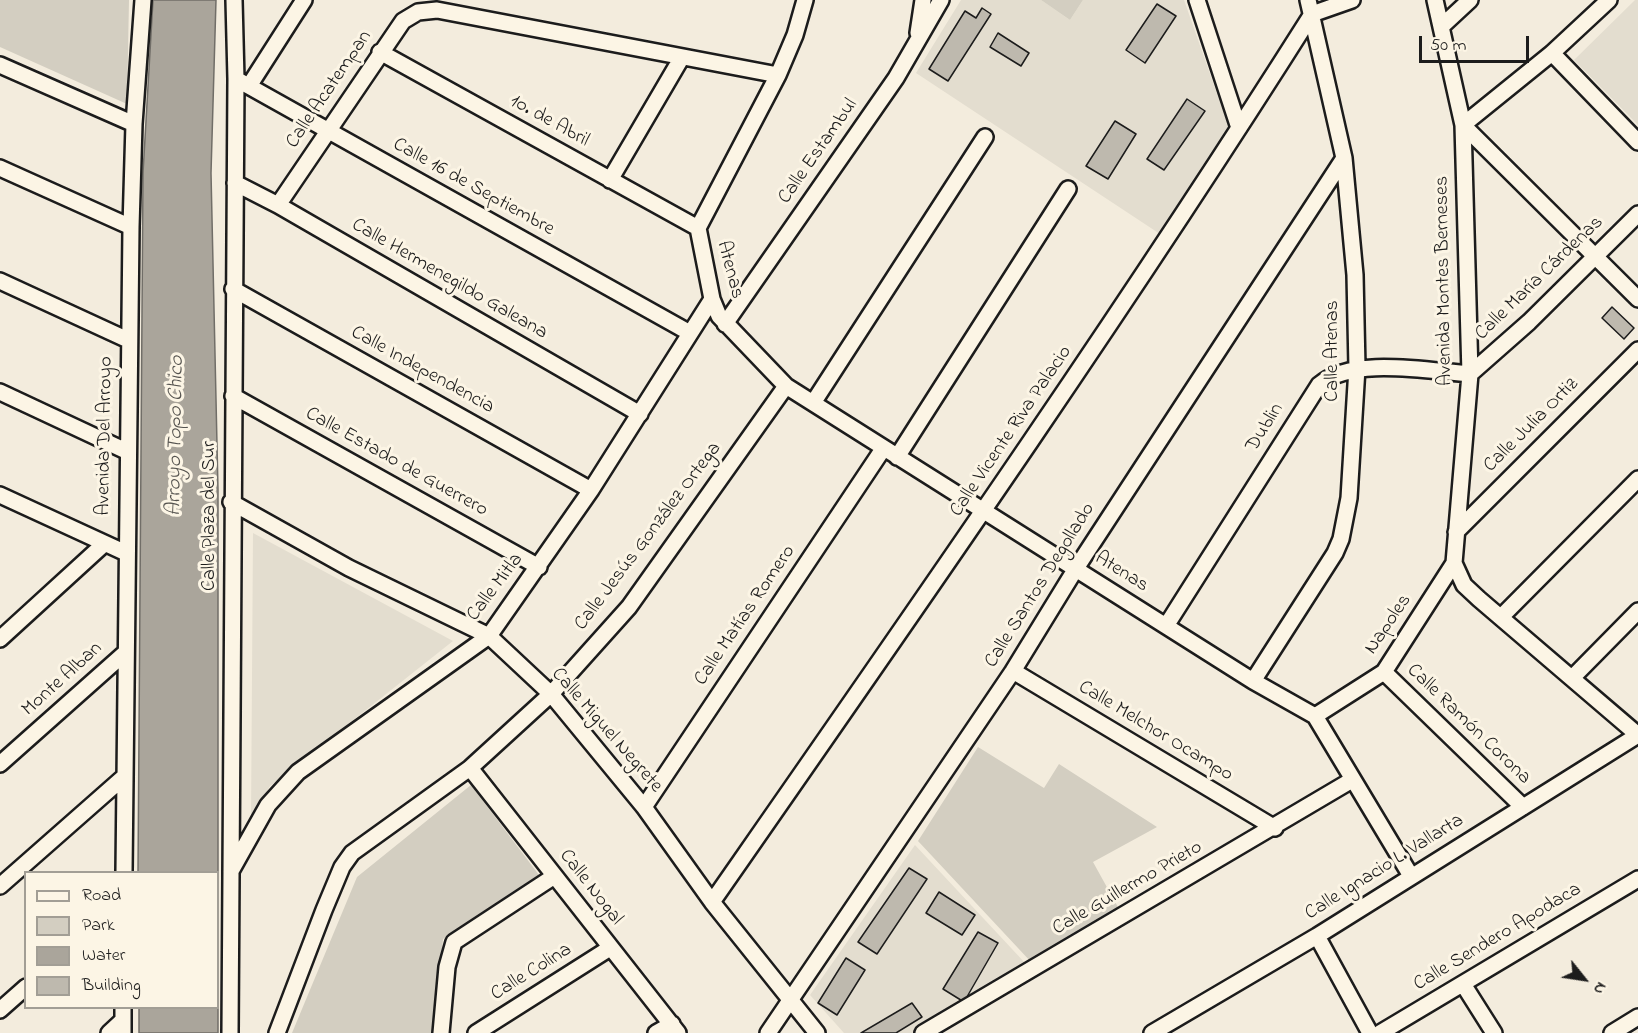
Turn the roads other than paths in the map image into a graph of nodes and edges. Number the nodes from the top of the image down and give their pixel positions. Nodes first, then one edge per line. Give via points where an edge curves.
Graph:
1 (143, 0) edge
2 (234, 0) edge
3 (304, 0) edge
4 (805, 0) edge
5 (923, 0) edge
6 (942, 0) edge
7 (1197, 0) edge
8 (1352, 0) edge
9 (1435, 0) edge
10 (1470, 0) edge
11 (1609, 0) edge
12 (1310, 7) edge
13 (1442, 26) junction
14 (916, 43) junction
15 (380, 52) junction
16 (1552, 53) junction
17 (682, 57) junction
18 (0, 65) edge
19 (778, 75) junction
20 (242, 83) junction
21 (134, 124) junction
22 (1463, 125) junction
23 (327, 129) junction
24 (1239, 129) junction
25 (985, 137) dead end
26 (1638, 142) edge
27 (1344, 158) junction
28 (0, 168) edge
29 (610, 180) junction
30 (235, 183) junction
31 (1068, 189) dead end
32 (278, 205) junction
33 (1638, 214) edge
34 (130, 227) junction
35 (698, 228) junction
36 (1595, 257) junction
37 (0, 281) edge
38 (233, 289) junction
39 (712, 299) junction
40 (1638, 299) edge
41 (725, 324) junction
42 (690, 333) junction
43 (129, 340) junction
44 (1638, 350) edge
45 (1357, 368) junction
46 (1470, 374) junction
47 (786, 386) junction
48 (0, 392) edge
49 (233, 396) junction
50 (813, 403) junction
51 (640, 414) junction
52 (883, 448) junction
53 (126, 451) junction
54 (897, 457) junction
55 (1638, 479) edge
56 (591, 490) junction
57 (0, 495) edge
58 (231, 502) junction
59 (984, 512) junction
60 (1456, 532) junction
61 (104, 544) junction
62 (126, 553) junction
63 (1454, 563) junction
64 (539, 567) junction
65 (1075, 570) junction
66 (1638, 611) edge
67 (1501, 616) junction
68 (1166, 626) junction
69 (489, 636) junction
70 (0, 639) edge
71 (126, 652) junction
72 (1013, 672) junction
73 (1384, 672) junction
74 (1572, 677) junction
75 (1253, 681) junction
76 (551, 694) junction
77 (1315, 716) junction
78 (1638, 735) edge
79 (0, 764) edge
80 (470, 768) junction
81 (124, 776) junction
82 (1352, 780) junction
83 (644, 807) junction
84 (1523, 807) junction
85 (1275, 828) junction
86 (124, 871) edge
87 (231, 872) junction
88 (1411, 876) junction
89 (553, 877) junction
90 (1638, 879) edge
91 (0, 886) edge
92 (712, 902) junction
93 (1317, 936) junction
94 (610, 948) junction
95 (1463, 984) junction
96 (24, 989) edge
97 (790, 999) junction
98 (0, 1010) edge
99 (1638, 1017) edge
100 (123, 1020) edge
101 (675, 1028) edge
102 (109, 1033) edge
103 (230, 1033) edge
104 (276, 1033) edge
105 (441, 1033) edge
106 (476, 1033) edge
107 (656, 1033) edge
108 (768, 1033) edge
109 (817, 1033) edge
110 (924, 1033) edge
111 (1152, 1033) edge
112 (1370, 1033) edge
113 (1380, 1033) edge
114 (1494, 1033) edge
115 (1612, 1033) edge

1 - 21 street, Avenida Del Arroyo
2 - 20 street, Calle Plaza del Sur
3 - 20 street
4 - 19 street
5 - 14 street
6 - 14 street, Calle Estambul
7 - 24 street
8 - 12 street
9 - 13 street, Avenida Montes Berneses
10 - 13 street
11 - 16 street
12 - 24 street, Calle Vicente Riva Palacio
12 - 27 street, Calle Atenas
13 - 22 street, Avenida Montes Berneses
14 - 41 street, Calle Estambul via 896,78
15 - 17 street, Calle Acatempan via 403,21 418,12 437,9
15 - 23 street, Calle Acatempan
15 - 29 street, 1o. de Abril
16 - 22 street
16 - 26 street
17 - 19 street, Calle Acatempan
17 - 29 street
18 - 21 street
19 - 35 street
20 - 23 street, Calle 16 de Septiembre
20 - 30 street, Calle Plaza del Sur
21 - 34 street, Avenida Del Arroyo
22 - 36 street
22 - 46 street, Avenida Montes Berneses
23 - 32 street, Calle Acatempan
23 - 42 street, Calle 16 de Septiembre
24 - 59 street, Calle Vicente Riva Palacio
25 - 50 street
27 - 45 street, Calle Atenas via 1355,275
27 - 65 street, Calle Santos Degollado
28 - 34 street
29 - 35 street, 1o. de Abril
30 - 32 street, Calle Hermenegildo Galeana
30 - 38 street, Calle Plaza del Sur
31 - 54 street
32 - 51 street, Calle Hermenegildo Galeana
33 - 36 street, Calle María Cárdenas
34 - 43 street, Avenida Del Arroyo
35 - 39 street, Atenas
36 - 40 street
36 - 46 street, Calle María Cárdenas
37 - 43 street
38 - 49 street, Calle Plaza del Sur
38 - 56 street, Calle Independencia
39 - 41 street, Atenas
39 - 42 street, Calle Mitla
41 - 47 street, Atenas
42 - 51 street, Calle Mitla
43 - 53 street, Avenida Del Arroyo
44 - 60 street, Calle Julia Ortiz
45 - 46 street, Dublin
45 - 68 street, Dublin via 1326,379 1312,394
45 - 75 street, Calle Atenas via 1349,498 1341,539
46 - 60 street, Avenida Montes Berneses
47 - 50 street, Atenas
47 - 76 street, Calle Jesús González Ortega via 629,607
48 - 53 street
49 - 58 street, Calle Plaza del Sur
49 - 64 street, Calle Estado de Guerrero
50 - 52 street, Atenas
51 - 56 street, Calle Mitla
52 - 54 street, Atenas
52 - 83 street, Calle Matías Romero
53 - 62 street, Avenida Del Arroyo
54 - 59 street, Atenas
55 - 67 street
56 - 64 street, Calle Mitla
57 - 61 street
58 - 69 street, Calle Miguel Negrete via 349,568
58 - 87 street, Calle Plaza del Sur
59 - 65 street, Atenas
59 - 92 street, Calle Vicente Riva Palacio
60 - 63 street, Avenida Montes Berneses
61 - 62 street
61 - 70 street
62 - 71 street, Avenida Del Arroyo
63 - 67 street via 1464,585
63 - 73 street, Napoles
64 - 69 street, Calle Mitla
65 - 68 street, Atenas
65 - 72 street, Calle Santos Degollado
66 - 74 street
67 - 74 street
68 - 75 street, Atenas
69 - 76 street, Calle Miguel Negrete
69 - 87 street, Calle Mitla via 298,772 268,805
71 - 79 street, Monte Alban
71 - 81 street, Avenida Del Arroyo
72 - 85 street, Calle Melchor Ocampo
72 - 97 street, Calle Santos Degollado
73 - 77 street, Napoles
73 - 84 street, Calle Ramón Corona
74 - 78 street
75 - 77 street, Atenas
76 - 80 street, Calle Jesús González Ortega
76 - 83 street, Calle Miguel Negrete
77 - 82 street
78 - 84 street, Calle Ignacio L. Vallarta
80 - 89 street, Calle Nogal
80 - 104 street, Calle Jesús González Ortega via 362,844 347,860
81 - 86 street, Avenida Del Arroyo
81 - 91 street
82 - 85 street, Calle Guillermo Prieto
82 - 88 street
83 - 92 street, Calle Miguel Negrete
84 - 88 street, Calle Ignacio L. Vallarta
85 - 110 street, Calle Guillermo Prieto
87 - 103 street, Calle Plaza del Sur
88 - 93 street, Calle Ignacio L. Vallarta
89 - 94 street, Calle Nogal
89 - 105 street via 454,942 447,967
90 - 95 street, Calle Sendero Apodaca
92 - 97 street, Calle Miguel Negrete
93 - 111 street, Calle Ignacio L. Vallarta
93 - 112 street
94 - 101 street, Calle Nogal
94 - 106 street, Calle Colina
95 - 113 street, Calle Sendero Apodaca
95 - 114 street
96 - 98 street
97 - 108 street, Calle Santos Degollado
97 - 109 street, Calle Miguel Negrete
99 - 115 street
100 - 102 street
101 - 107 street

